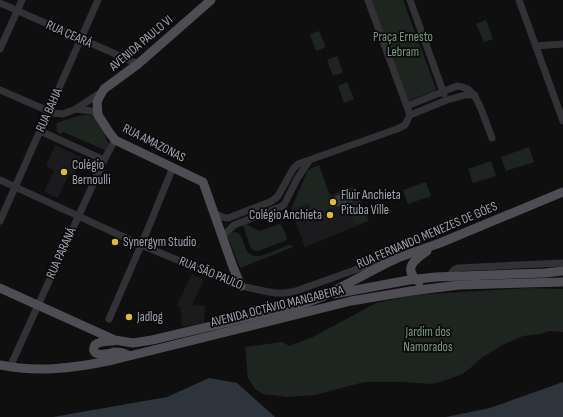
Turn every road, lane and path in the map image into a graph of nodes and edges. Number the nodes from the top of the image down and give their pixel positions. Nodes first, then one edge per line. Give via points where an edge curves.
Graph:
1 (22, 0) edge
2 (98, 0) edge
3 (211, 0) edge
4 (368, 0) edge
5 (410, 0) edge
6 (519, 0) edge
7 (0, 3) edge
8 (17, 12) junction
9 (81, 40) junction
10 (563, 44) edge
11 (536, 46) junction
12 (0, 49) edge
13 (138, 64) junction
14 (104, 89) junction
15 (0, 90) edge
16 (443, 91) junction
17 (475, 95) junction
18 (447, 100) junction
19 (407, 106) junction
20 (76, 108) junction
21 (48, 112) junction
22 (562, 113) edge
23 (98, 115) junction
24 (410, 115) junction
25 (563, 121) edge
26 (40, 131) junction
27 (492, 138) dead end
28 (115, 140) junction
29 (104, 160) junction
30 (309, 161) junction
31 (173, 167) junction
32 (0, 180) edge
33 (15, 187) junction
34 (563, 192) edge
35 (278, 196) junction
36 (285, 202) junction
37 (214, 213) junction
38 (78, 216) junction
39 (0, 221) edge
40 (223, 238) junction
41 (440, 243) junction
42 (141, 245) junction
43 (563, 263) edge
44 (385, 264) junction
45 (563, 271) edge
46 (450, 276) junction
47 (415, 279) junction
48 (563, 282) edge
49 (241, 286) junction
50 (0, 288) edge
51 (435, 288) junction
52 (324, 296) junction
53 (38, 305) junction
54 (279, 310) joint
55 (109, 319) dead end
56 (115, 340) junction
57 (130, 356) junction
58 (0, 365) edge
59 (10, 367) junction

1 - 8 street
2 - 9 street, RUA BAHIA
3 - 13 main road, AVENIDA PAULO VI
4 - 19 street
5 - 16 street
6 - 11 street
7 - 8 street, RUA CEARÁ
8 - 9 street, RUA CEARÁ
8 - 12 street
9 - 13 street, RUA CEARÁ
9 - 21 street, RUA BAHIA
10 - 11 street
11 - 22 street
13 - 14 main road, AVENIDA PAULO VI
14 - 20 street, AVENIDA PAULO VI
14 - 23 main road, AVENIDA PAULO VI via 98,102
15 - 21 street
16 - 17 street via 462,86
16 - 18 street
16 - 19 street
17 - 18 street
17 - 27 street
18 - 24 street
19 - 24 street
20 - 21 street via 63,114
20 - 23 street
21 - 26 street, RUA BAHIA
22 - 25 street
23 - 28 main road, RUA AMAZONAS
24 - 30 street via 405,125 397,129
26 - 29 street
26 - 33 street, RUA BAHIA
28 - 29 street, RUA PARANÁ
28 - 31 main road, RUA AMAZONAS
29 - 38 street, RUA PARANÁ
30 - 35 street via 298,164 293,169
30 - 36 street via 296,179
31 - 37 main road, RUA AMAZONAS via 203,182
31 - 42 street
32 - 33 street, RUA SÃO PAULO
33 - 38 street, RUA SÃO PAULO
33 - 39 street, RUA BAHIA
34 - 41 main road, RUA FERNANDO MENEZES DE GÓES
35 - 36 street
35 - 37 street via 270,202 228,218
36 - 40 street via 280,207 234,225
37 - 40 main road, RUA AMAZONAS
38 - 42 street, RUA SÃO PAULO
38 - 53 street, RUA PARANÁ
40 - 49 main road, RUA AMAZONAS
41 - 44 main road, RUA FERNANDO MENEZES DE GÓES
41 - 47 main road via 414,262 411,269
42 - 49 street, RUA SÃO PAULO
42 - 55 street
43 - 46 street, AVENIDA OCTÁVIO MANGABEIRA via 458,268
44 - 49 street, RUA SÃO PAULO via 377,262 310,287 285,293 264,292
44 - 52 main road, RUA FERNANDO MENEZES DE GÓES
45 - 46 main road, AVENIDA OCTÁVIO MANGABEIRA
46 - 47 main road, AVENIDA OCTÁVIO MANGABEIRA
47 - 51 main road
47 - 52 main road, AVENIDA OCTÁVIO MANGABEIRA
48 - 51 main road, AVENIDA OCTÁVIO MANGABEIRA
50 - 53 main road
51 - 57 main road, AVENIDA OCTÁVIO MANGABEIRA via 351,301
52 - 54 main road, RUA FERNANDO MENEZES DE GÓES
53 - 56 main road
53 - 59 street, RUA PARANÁ
54 - 56 main road, AVENIDA OCTÁVIO MANGABEIRA via 152,340 133,343
56 - 57 main road via 98,343 94,346 94,351 98,354 116,352
57 - 59 main road, AVENIDA OCTÁVIO MANGABEIRA via 68,368
58 - 59 main road, AVENIDA OCTÁVIO MANGABEIRA

